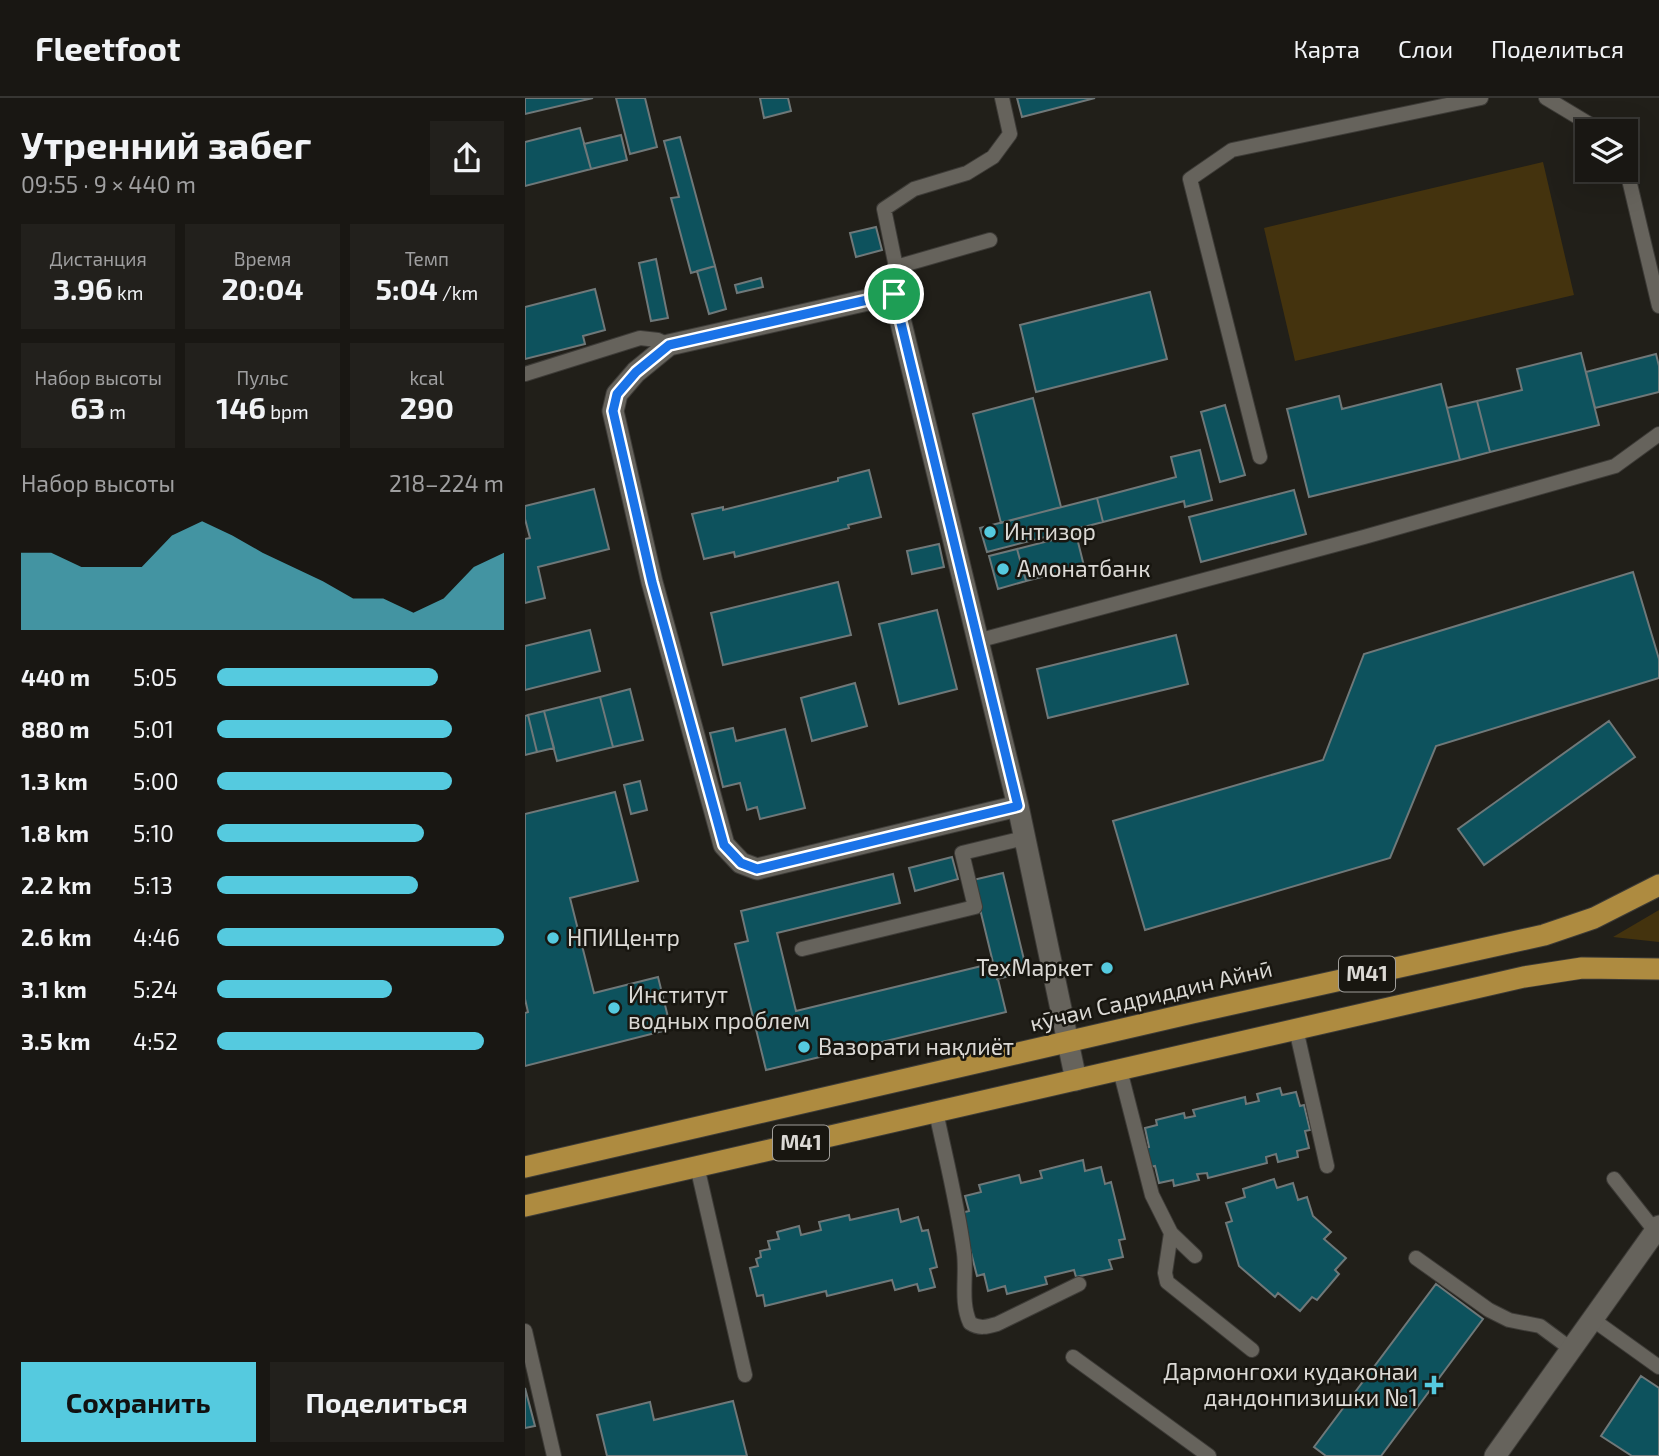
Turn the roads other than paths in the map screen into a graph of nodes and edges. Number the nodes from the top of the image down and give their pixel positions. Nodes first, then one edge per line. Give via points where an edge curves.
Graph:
1 (1002, 98) edge
2 (1481, 98) edge
3 (1546, 98) edge
4 (1581, 119) edge
5 (1630, 182) edge
6 (990, 240) dead end
7 (896, 267) junction
8 (894, 294) junction
9 (1659, 306) edge
10 (669, 345) junction
11 (525, 374) edge
12 (1659, 434) edge
13 (1260, 457) dead end
14 (977, 641) junction
15 (1018, 806) junction
16 (1024, 838) junction
17 (1659, 885) edge
18 (802, 949) dead end
19 (1659, 969) edge
20 (1296, 1029) junction
21 (1068, 1042) junction
22 (1120, 1070) junction
23 (1076, 1080) junction
24 (936, 1112) junction
25 (697, 1166) junction
26 (1327, 1166) dead end
27 (525, 1167) edge
28 (1614, 1179) dead end
29 (525, 1206) edge
30 (1658, 1231) edge
31 (1171, 1233) junction
32 (1195, 1256) dead end
33 (1416, 1258) dead end
34 (1079, 1284) dead end
35 (1592, 1320) junction
36 (525, 1331) edge
37 (1571, 1349) junction
38 (1252, 1350) dead end
39 (1073, 1357) dead end
40 (1659, 1367) edge
41 (745, 1375) dead end
42 (554, 1456) edge
43 (1209, 1456) edge
44 (1495, 1456) edge

1 - 7 lane via 1010,134 993,157 967,173 913,189 884,209
2 - 13 lane via 1232,150 1190,179
3 - 4 lane
5 - 9 lane
6 - 7 lane
7 - 8 lane
8 - 10 street
8 - 14 street
10 - 11 lane via 641,338
10 - 15 street via 617,394 613,411 652,582 724,845 741,863 757,869
12 - 14 lane via 1615,466
14 - 15 street
15 - 16 street
16 - 18 lane via 962,853 975,907
16 - 21 street
17 - 21 highway, кӯчаи Садриддин Айнӣ / M41 via 1594,918 1544,935
19 - 20 highway via 1553,972
20 - 22 highway, M41
20 - 26 lane
21 - 23 street
21 - 27 highway, кӯчаи Садриддин Айнӣ / M41
22 - 23 highway, M41
22 - 31 lane via 1147,1180
23 - 24 highway, M41
24 - 25 highway, M41
24 - 34 lane via 962,1238 969,1323 986,1328
25 - 29 highway, M41
25 - 41 lane
28 - 30 lane
30 - 35 street
31 - 32 lane
31 - 38 lane via 1167,1282
33 - 37 lane via 1489,1310 1509,1320 1540,1326
35 - 37 street
35 - 40 lane
36 - 42 lane
37 - 44 street
39 - 43 lane

